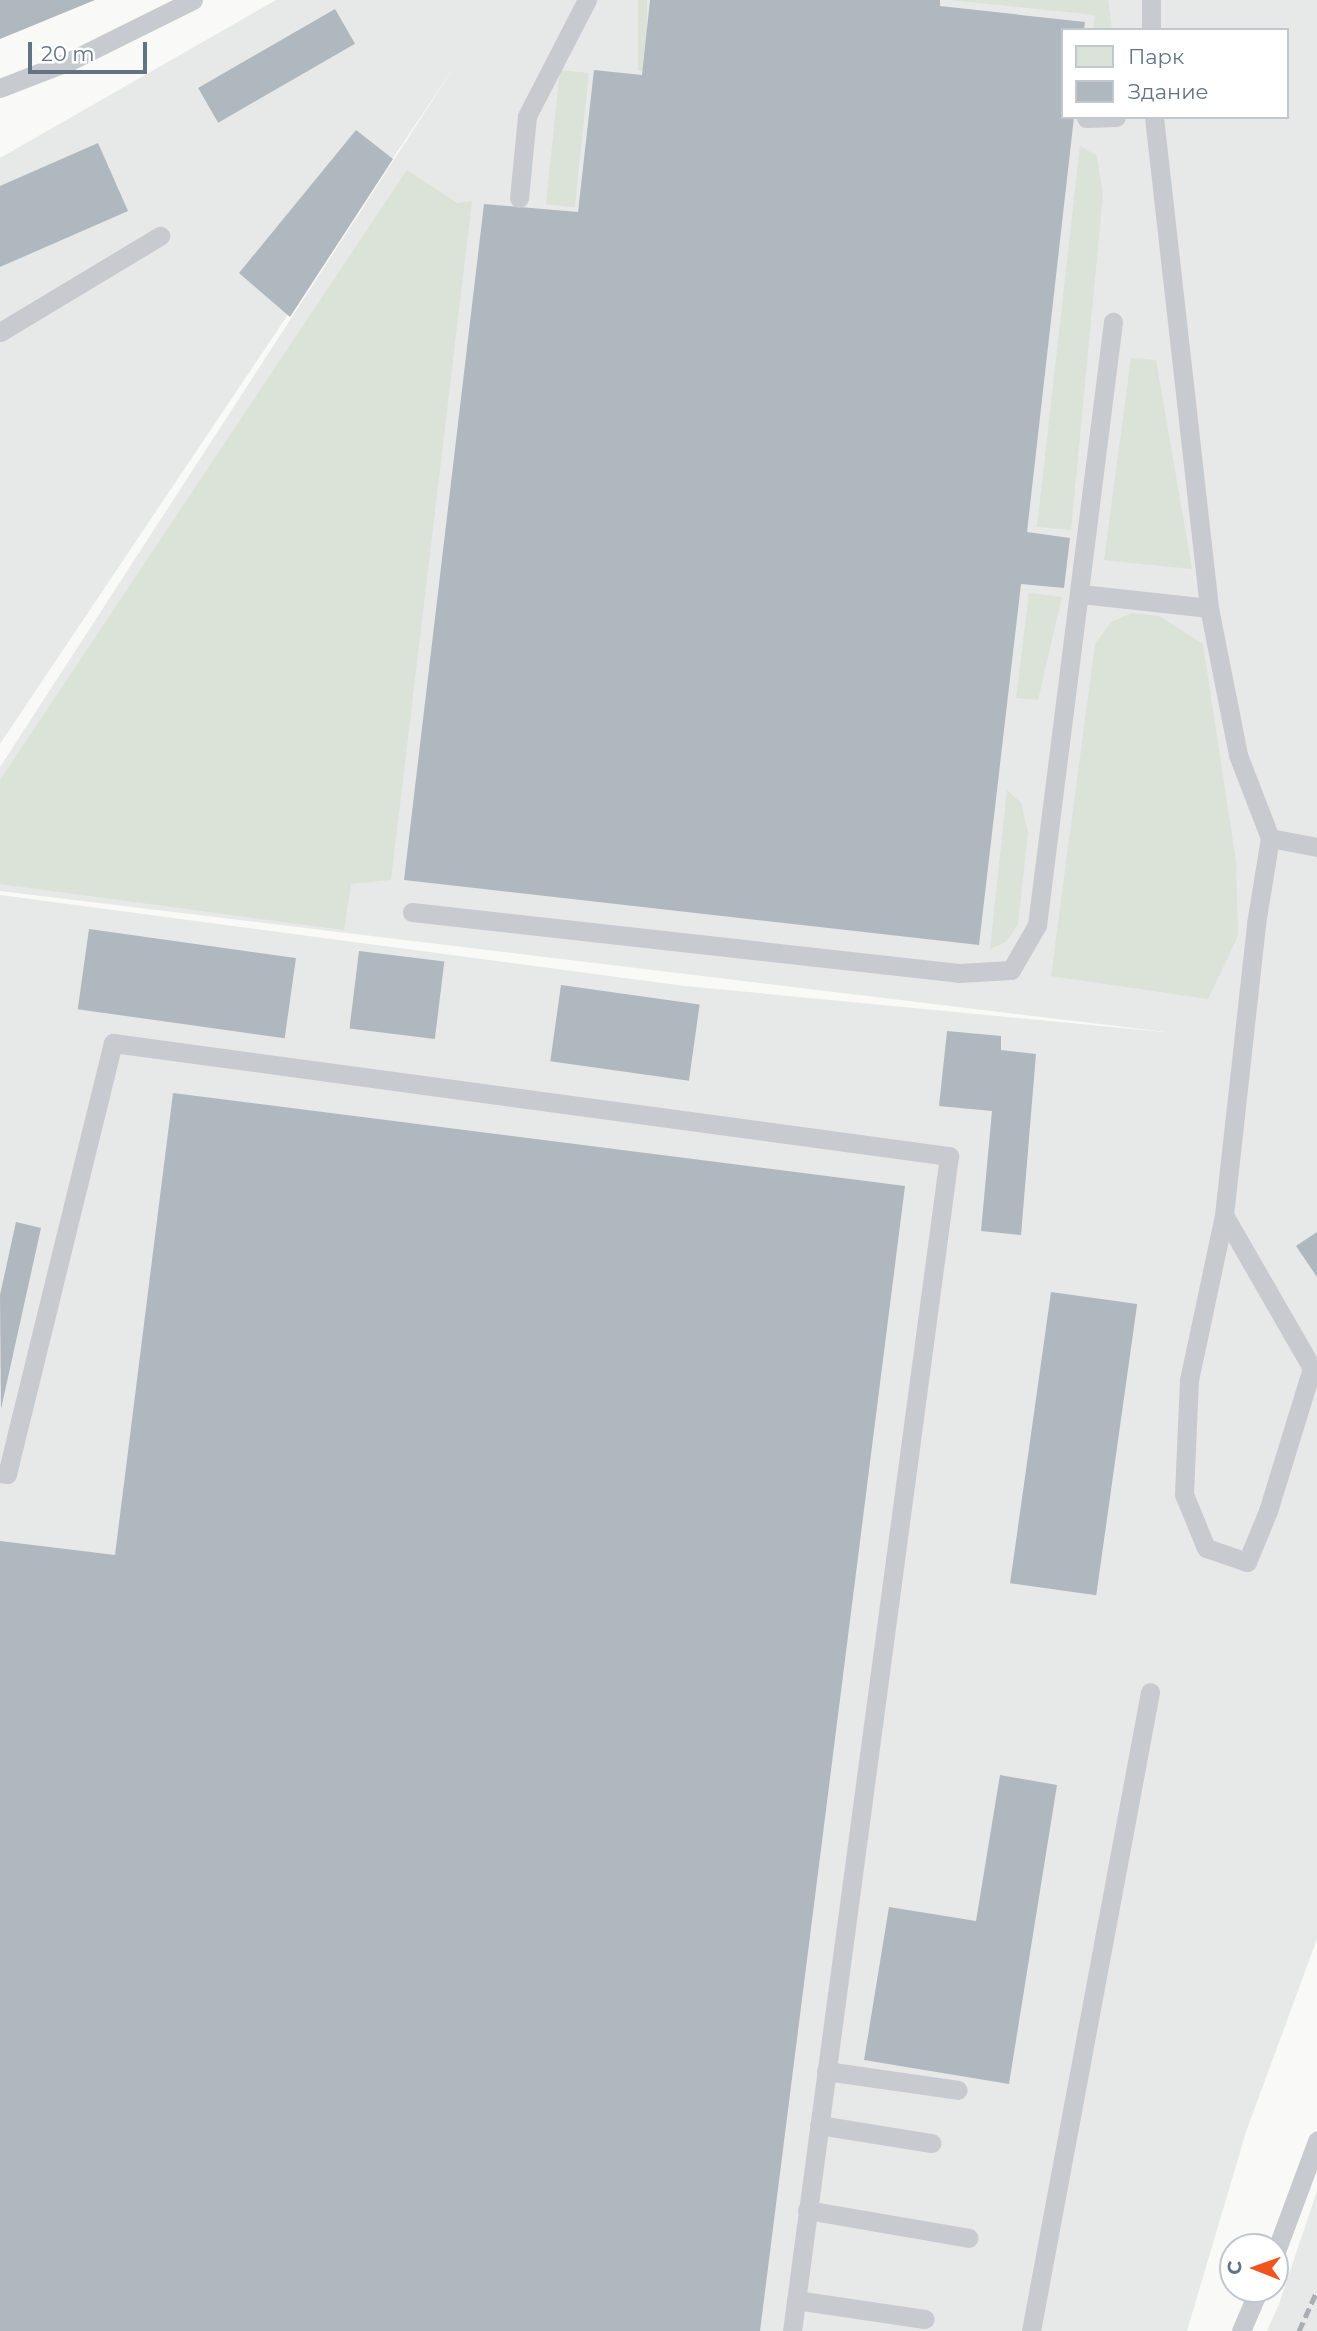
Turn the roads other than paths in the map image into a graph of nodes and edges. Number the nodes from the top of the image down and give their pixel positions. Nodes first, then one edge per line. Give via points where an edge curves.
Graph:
1 (193, 0) edge
2 (587, 0) edge
3 (1151, 0) edge
4 (1151, 28) edge
5 (0, 88) edge
6 (1154, 119) edge
7 (519, 198) dead end
8 (160, 236) dead end
9 (1113, 322) dead end
10 (0, 332) edge
11 (1082, 594) junction
12 (1209, 608) junction
13 (1270, 838) junction
14 (1317, 847) edge
15 (412, 912) dead end
16 (1224, 1215) junction
17 (0, 1474) edge
18 (1150, 1692) dead end
19 (826, 2071) junction
20 (958, 2090) dead end
21 (819, 2125) junction
22 (1317, 2141) edge
23 (932, 2143) dead end
24 (807, 2210) junction
25 (1283, 2233) edge
26 (969, 2238) dead end
27 (796, 2300) junction
28 (1253, 2303) edge
29 (925, 2319) dead end
30 (792, 2331) edge
31 (1031, 2331) edge
32 (1241, 2331) edge

1 - 5 lane via 72,60
2 - 7 lane via 527,116
3 - 4 lane
6 - 12 lane
8 - 10 lane
9 - 11 lane
11 - 12 lane
11 - 15 lane via 1037,925 1011,970 960,973
12 - 13 lane via 1238,755
13 - 14 lane
13 - 16 lane via 1231,1123
16 - 16 lane via 1189,1380 1184,1494 1206,1548 1247,1562 1268,1511 1312,1368
17 - 19 lane via 7,1474 113,1043 949,1156
18 - 31 lane
19 - 20 lane
19 - 21 lane
21 - 23 lane
21 - 24 lane
22 - 25 lane
24 - 26 lane
24 - 27 lane
27 - 29 lane
27 - 30 lane
28 - 32 lane

